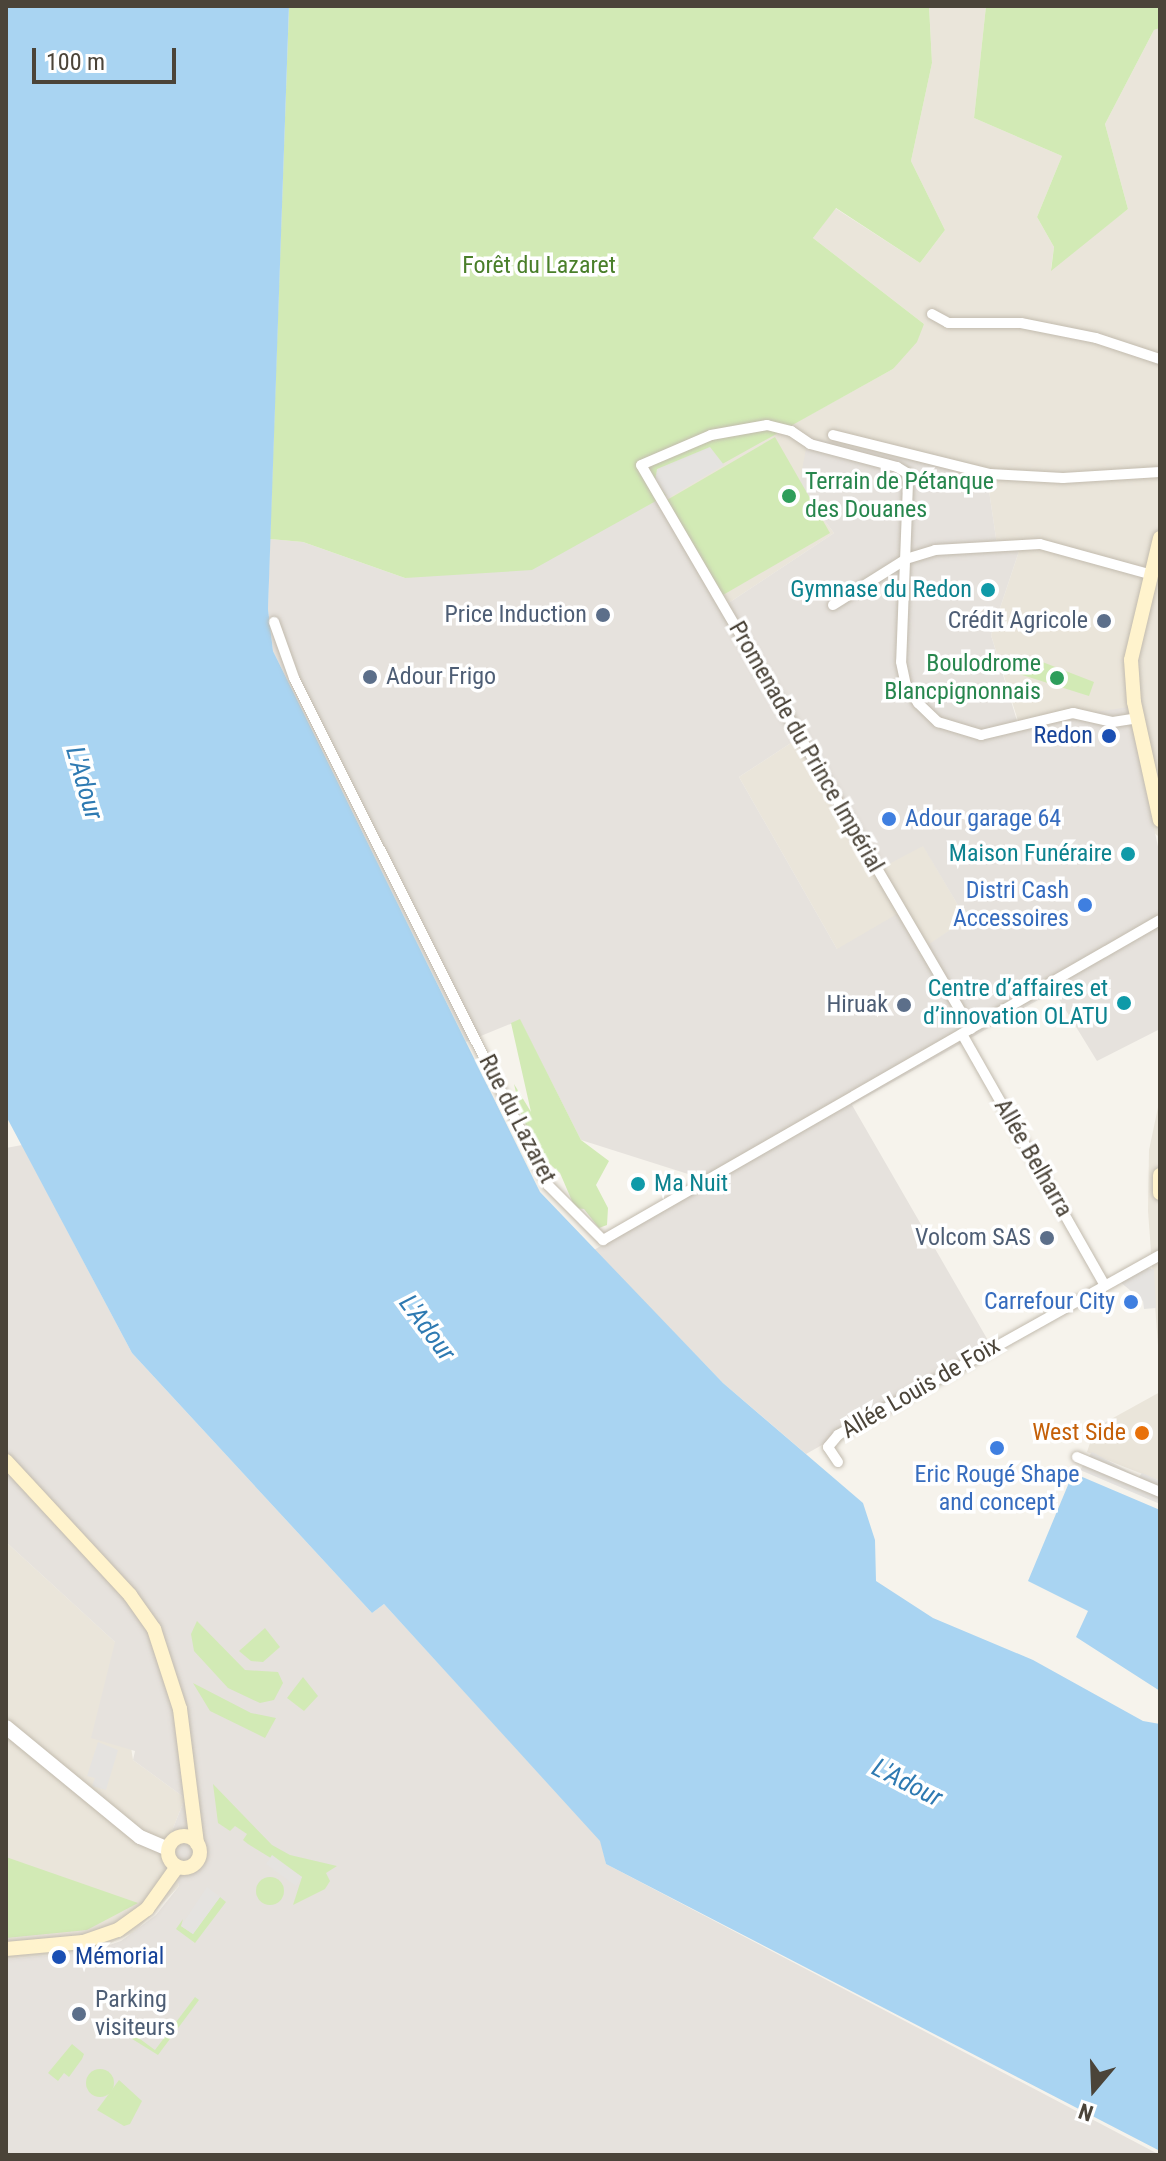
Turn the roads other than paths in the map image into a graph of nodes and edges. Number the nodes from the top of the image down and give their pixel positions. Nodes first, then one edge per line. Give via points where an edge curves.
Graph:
1 (932, 314) dead end
2 (1160, 359) edge
3 (833, 435) dead end
4 (1160, 472) edge
5 (1160, 538) edge
6 (906, 559) junction
7 (1149, 574) junction
8 (833, 605) dead end
9 (274, 622) dead end
10 (1137, 718) junction
11 (1160, 820) edge
12 (1160, 920) edge
13 (966, 1032) junction
14 (1160, 1175) edge
15 (1160, 1193) edge
16 (1160, 1255) edge
17 (1103, 1282) junction
18 (1077, 1457) dead end
19 (6, 1461) edge
20 (838, 1462) dead end
21 (1160, 1492) edge
22 (6, 1727) edge
23 (192, 1840) junction
24 (168, 1849) junction
25 (177, 1867) junction
26 (6, 1949) edge

1 - 2 street via 948,323 1021,323 1096,338
3 - 4 street via 990,474 1063,478
5 - 7 main road
6 - 7 street via 935,550 1040,544
6 - 8 street
6 - 10 street via 901,662 906,685 938,722 981,735 1073,713 1113,722
6 - 13 street, Promenade du Prince Impérial via 908,483 907,473 897,467 810,444 791,431 767,425 711,435 641,465
7 - 10 main road via 1131,660
9 - 13 street, Rue du Lazaret via 294,678 548,1185 603,1240
10 - 11 main road
12 - 13 street, Rue du Lazaret
13 - 17 street, Allée Belharra
14 - 15 main road
16 - 17 street, Allée Louis de Foix
17 - 20 street, Allée Louis de Foix via 838,1435 828,1447
18 - 21 street
19 - 23 main road via 130,1595 154,1629 180,1709 195,1823
22 - 24 street via 140,1837
23 - 24 main road via 172,1840
23 - 25 main road via 196,1863
24 - 25 main road
25 - 26 main road via 147,1909 118,1930 83,1942

